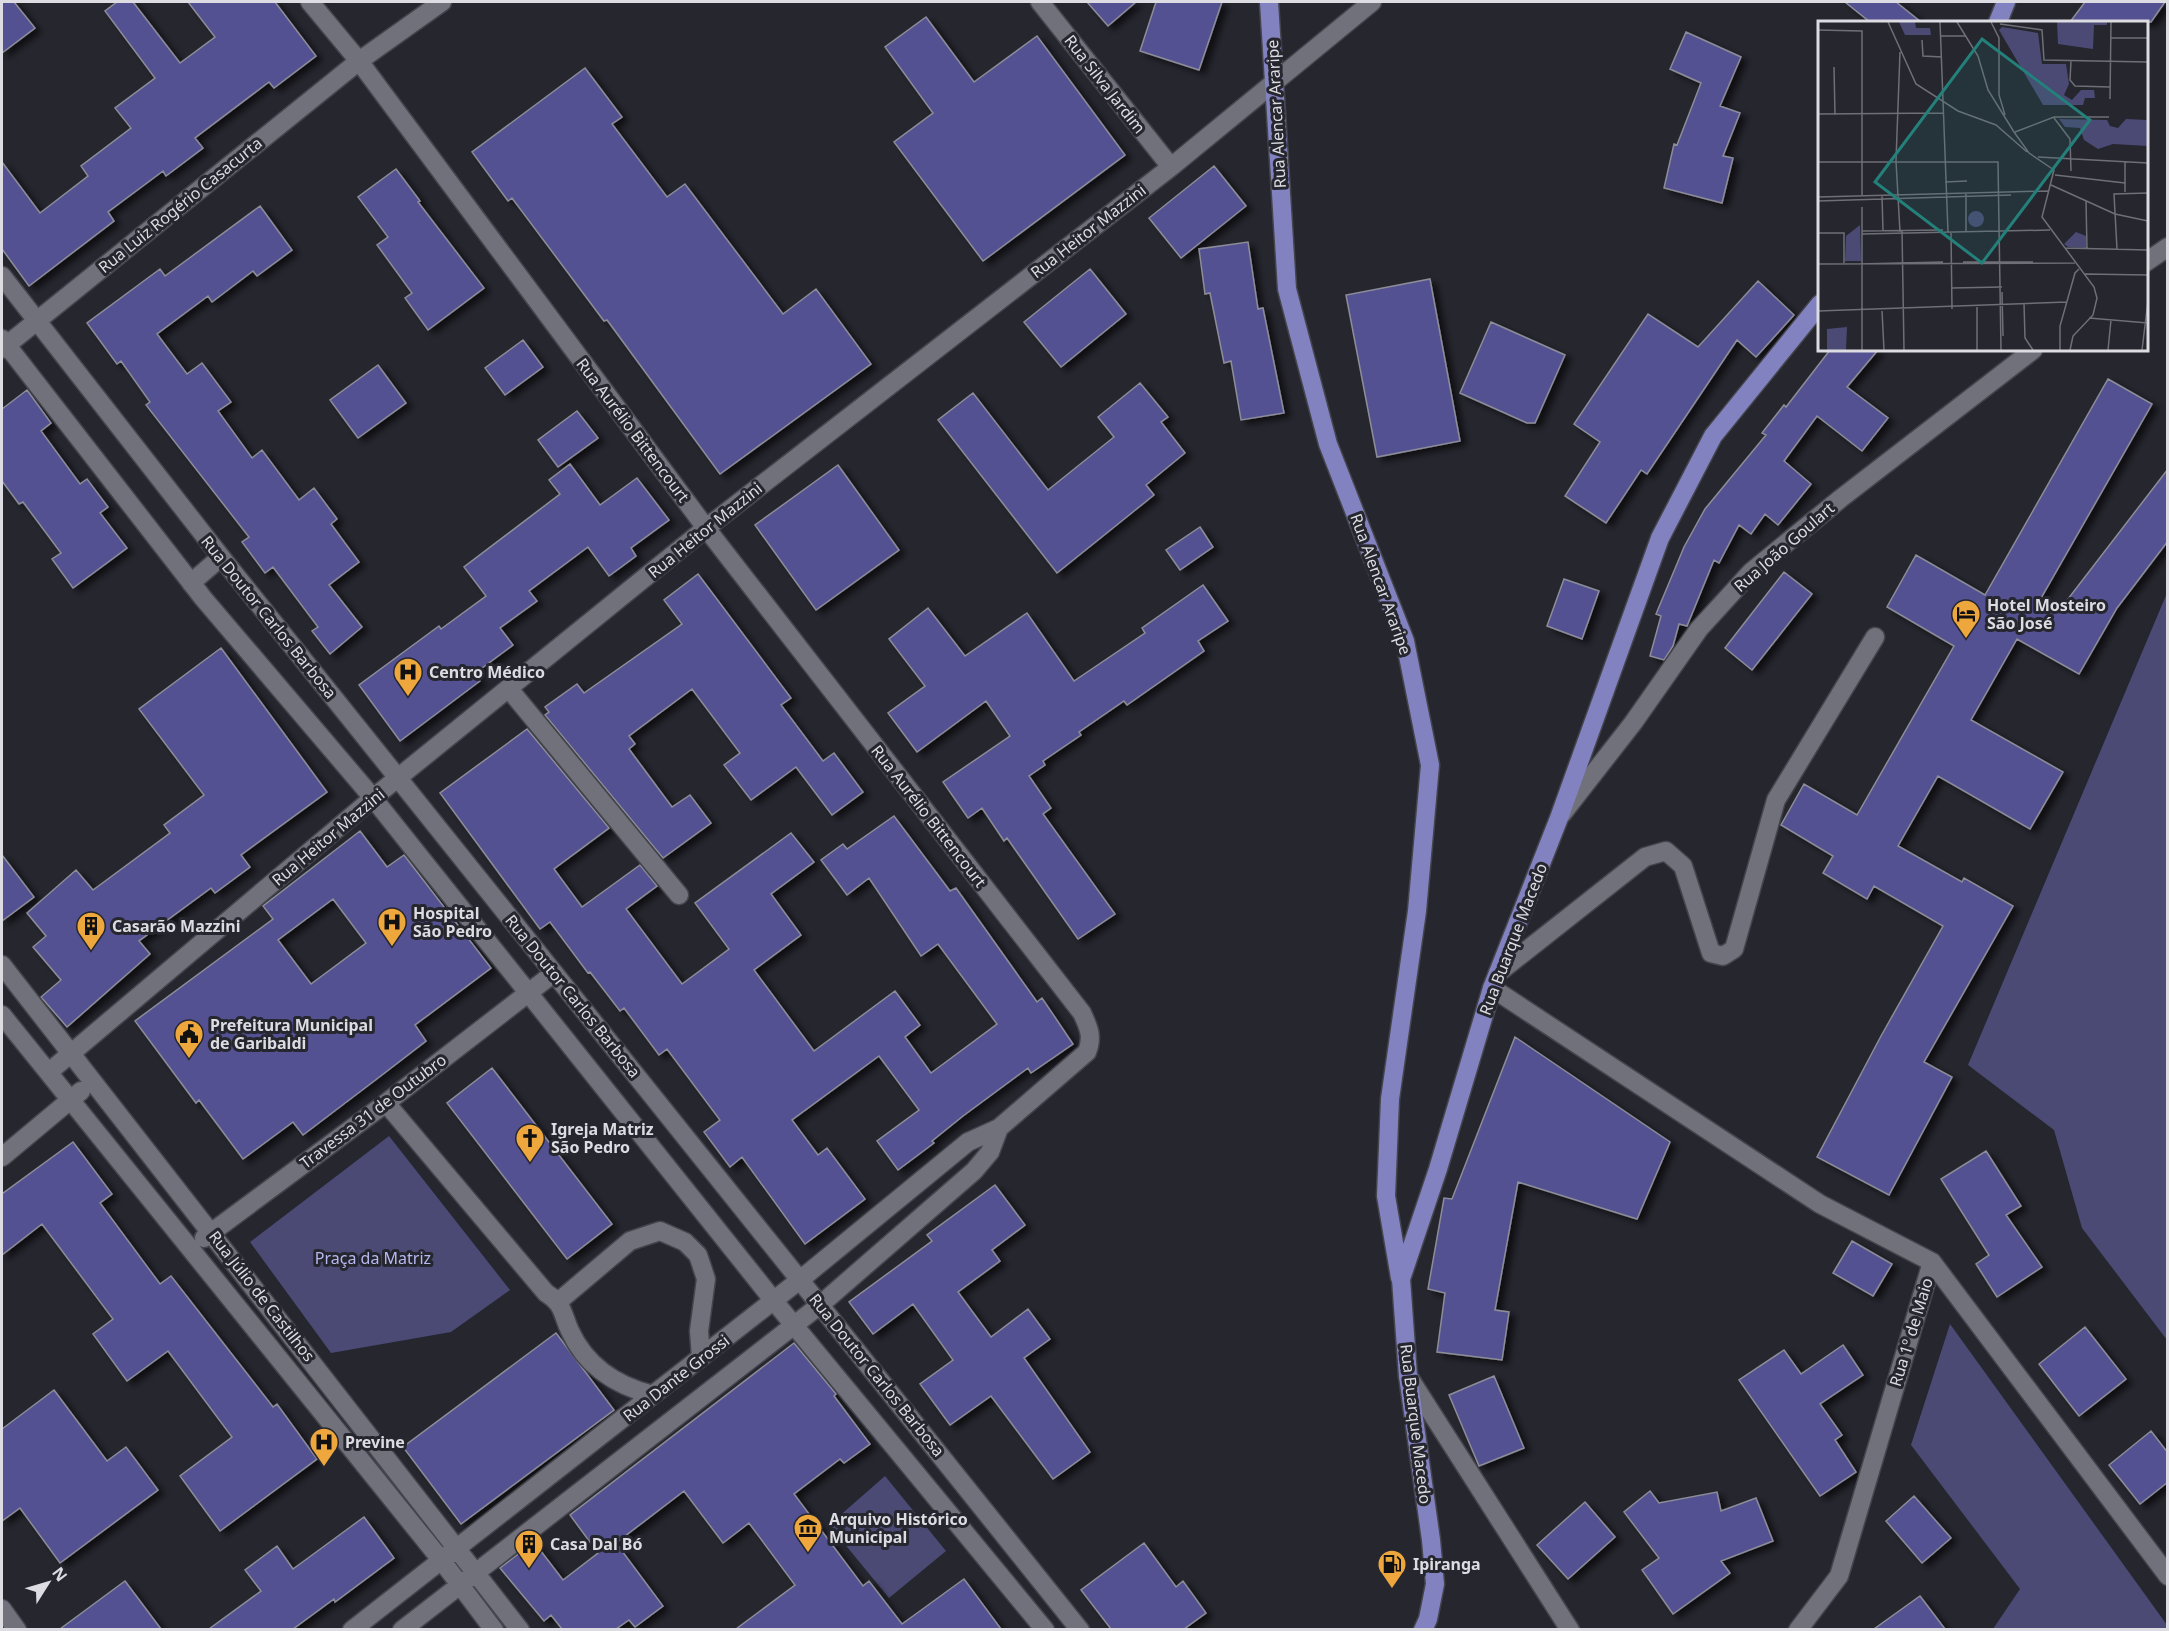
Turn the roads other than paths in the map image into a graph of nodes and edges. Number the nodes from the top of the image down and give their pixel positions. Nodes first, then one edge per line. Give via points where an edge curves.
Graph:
1 (310, 2) edge
2 (442, 2) edge
3 (1040, 2) edge
4 (1269, 2) edge
5 (1372, 2) edge
6 (2006, 2) edge
7 (1998, 21) edge
8 (359, 61) junction
9 (1275, 81) junction
10 (1171, 167) junction
11 (2168, 247) edge
12 (2148, 261) edge
13 (2, 276) edge
14 (1818, 306) edge
15 (36, 321) junction
16 (3, 345) edge
17 (2032, 351) edge
18 (706, 528) junction
19 (221, 557) junction
20 (191, 583) junction
21 (1875, 637) dead end
22 (508, 689) junction
23 (398, 778) junction
24 (373, 798) junction
25 (1559, 818) junction
26 (679, 895) dead end
27 (2, 965) edge
28 (554, 973) junction
29 (1495, 980) junction
30 (529, 991) junction
31 (2, 1015) edge
32 (1089, 1029) joint
33 (70, 1055) junction
34 (49, 1072) junction
35 (91, 1082) junction
36 (72, 1100) junction
37 (386, 1103) junction
38 (999, 1128) junction
39 (2, 1157) edge
40 (212, 1232) junction
41 (190, 1248) junction
42 (1932, 1262) junction
43 (801, 1279) junction
44 (1401, 1280) junction
45 (553, 1297) junction
46 (774, 1301) junction
47 (820, 1305) junction
48 (793, 1324) junction
49 (701, 1357) junction
50 (1408, 1376) junction
51 (653, 1395) junction
52 (981, 1506) junction
53 (959, 1525) junction
54 (459, 1549) junction
55 (442, 1561) junction
56 (478, 1573) junction
57 (2168, 1576) edge
58 (461, 1585) junction
59 (2, 1610) edge
60 (17, 1629) edge
61 (352, 1629) edge
62 (402, 1629) edge
63 (494, 1629) edge
64 (520, 1629) edge
65 (1045, 1629) edge
66 (1080, 1629) edge
67 (1423, 1629) edge
68 (1570, 1629) edge
69 (1798, 1629) edge

1 - 8 street, Rua Aurélio Bittencourt
2 - 8 street, Rua Luiz Rogério Casacurta
3 - 10 street, Rua Silva Jardim
4 - 9 main road, Rua Alencar Araripe
5 - 9 street, Rua Heitor Mazzini
6 - 7 main road
8 - 15 street, Rua Luiz Rogério Casacurta
8 - 18 street, Rua Aurélio Bittencourt
9 - 10 street, Rua Heitor Mazzini
9 - 44 main road, Rua Alencar Araripe via 1287,289 1328,444 1405,641 1430,765 1417,911 1390,1099 1386,1196
10 - 18 street, Rua Heitor Mazzini
11 - 12 street
13 - 15 street, Rua Doutor Carlos Barbosa
14 - 25 main road, Rua Buarque Macedo via 1713,436 1660,538
15 - 16 street, Rua Luiz Rogério Casacurta
15 - 19 street, Rua Doutor Carlos Barbosa
16 - 20 street, Rua Doutor Carlos Barbosa
17 - 25 street, Rua João Goulart via 1750,572 1699,629
18 - 22 street, Rua Heitor Mazzini
18 - 32 street, Rua Aurélio Bittencourt via 1082,1013
19 - 20 street
19 - 23 street, Rua Doutor Carlos Barbosa
20 - 24 street, Rua Doutor Carlos Barbosa
21 - 29 street via 1776,800 1734,949 1723,956 1711,953 1683,866 1666,851 1645,856
22 - 23 street, Rua Heitor Mazzini
22 - 26 street
23 - 24 street, Rua Heitor Mazzini
23 - 28 street, Rua Doutor Carlos Barbosa
24 - 30 street, Rua Doutor Carlos Barbosa
24 - 33 street, Rua Heitor Mazzini
25 - 29 main road, Rua Buarque Macedo
27 - 33 street, Rua Júlio de Castilhos
28 - 30 street, Travessa 31 de Outubro
28 - 43 street, Rua Doutor Carlos Barbosa
29 - 42 street via 1820,1204
29 - 44 main road, Rua Buarque Macedo
30 - 37 street, Travessa 31 de Outubro
30 - 46 street, Rua Doutor Carlos Barbosa
31 - 34 street, Rua Júlio de Castilhos
32 - 38 street, Rua Dante Grossi via 1091,1041 1087,1052
33 - 34 street, Rua Heitor Mazzini
33 - 35 street, Rua Júlio de Castilhos
34 - 36 street, Rua Júlio de Castilhos
35 - 36 street
35 - 40 street, Rua Júlio de Castilhos
36 - 39 street
36 - 41 street, Rua Júlio de Castilhos
37 - 40 street, Travessa 31 de Outubro
37 - 45 street
38 - 43 street, Rua Dante Grossi via 968,1142
38 - 47 street, Rua Dante Grossi via 990,1152 974,1171
40 - 41 street, Travessa 31 de Outubro
40 - 54 street, Rua Júlio de Castilhos
41 - 55 street, Rua Júlio de Castilhos
42 - 57 street, Rua 1º de Maio
42 - 69 street, Rua 1º de Maio via 1839,1576
43 - 46 street, Rua Dante Grossi
43 - 47 street, Rua Doutor Carlos Barbosa
44 - 50 main road, Rua Buarque Macedo
45 - 49 street via 630,1241 660,1232 685,1242 698,1255 706,1279 699,1331
45 - 51 street via 587,1358 606,1375 631,1389
46 - 48 street, Rua Doutor Carlos Barbosa
46 - 49 street, Rua Dante Grossi
47 - 48 street, Rua Dante Grossi
47 - 52 street, Rua Doutor Carlos Barbosa
48 - 53 street, Rua Doutor Carlos Barbosa
48 - 56 street, Rua Dante Grossi
49 - 51 street, Rua Dante Grossi
50 - 67 main road, Rua Buarque Macedo via 1435,1584
50 - 68 street
51 - 54 street, Rua Dante Grossi
52 - 53 street
52 - 66 street, Rua Doutor Carlos Barbosa
53 - 65 street, Rua Doutor Carlos Barbosa
54 - 55 street, Rua Dante Grossi
54 - 56 street, Rua Júlio de Castilhos
55 - 58 street, Rua Júlio de Castilhos
55 - 61 street, Rua Dante Grossi
56 - 58 street, Rua Dante Grossi
56 - 64 street, Rua Júlio de Castilhos
58 - 62 street, Rua Dante Grossi
58 - 63 street, Rua Júlio de Castilhos
59 - 60 street

